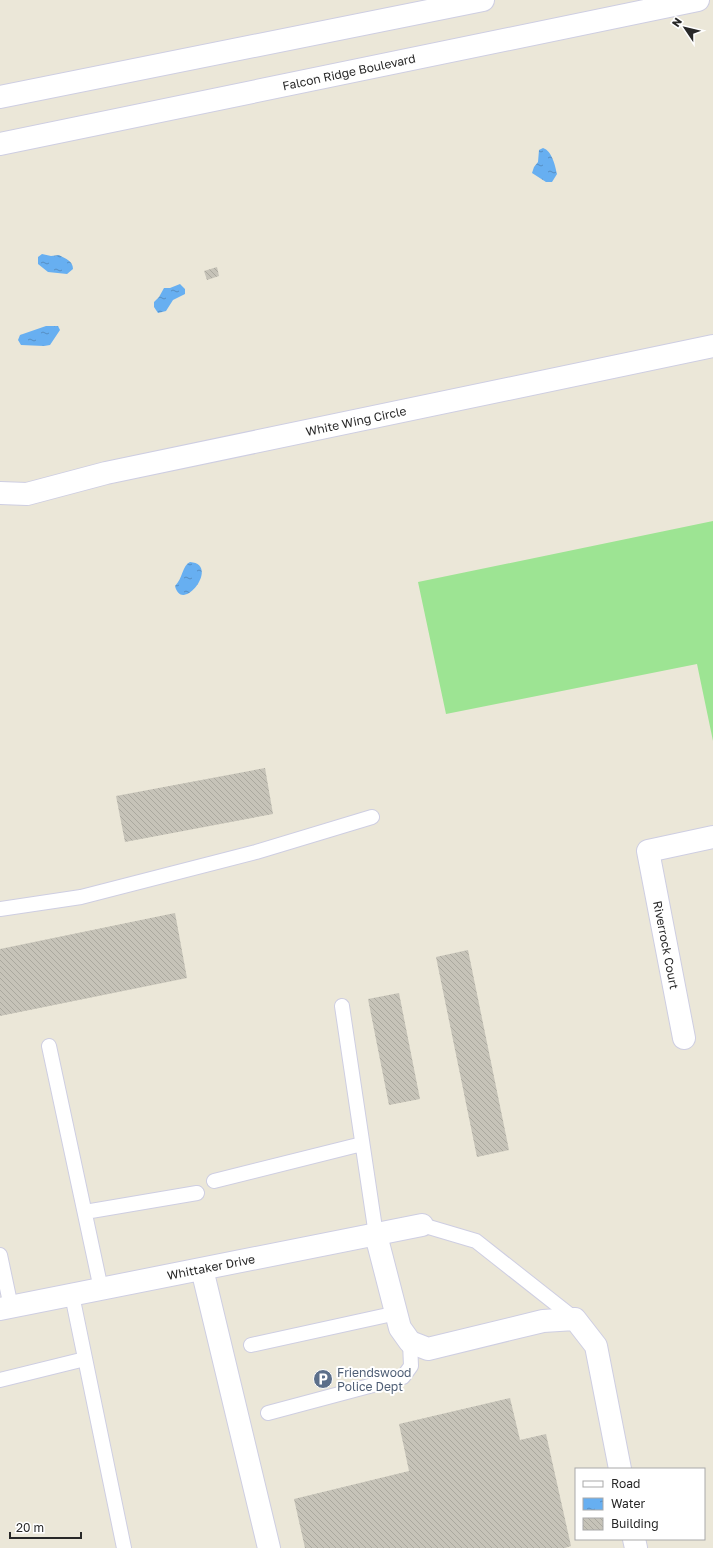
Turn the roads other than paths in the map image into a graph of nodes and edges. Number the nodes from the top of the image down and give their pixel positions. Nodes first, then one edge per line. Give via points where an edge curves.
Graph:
1 (483, 0) edge
2 (698, 0) edge
3 (0, 97) edge
4 (0, 144) edge
5 (713, 346) edge
6 (0, 493) edge
7 (372, 817) dead end
8 (713, 837) edge
9 (0, 909) edge
10 (342, 1006) dead end
11 (684, 1038) dead end
12 (49, 1046) dead end
13 (362, 1144) junction
14 (214, 1181) dead end
15 (197, 1193) dead end
16 (85, 1212) junction
17 (422, 1225) joint
18 (376, 1235) junction
19 (0, 1254) edge
20 (202, 1269) junction
21 (101, 1289) junction
22 (72, 1295) junction
23 (5, 1308) edge
24 (396, 1314) junction
25 (575, 1319) junction
26 (410, 1342) junction
27 (251, 1345) dead end
28 (86, 1359) junction
29 (0, 1380) edge
30 (268, 1413) dead end
31 (620, 1468) edge
32 (124, 1548) edge
33 (269, 1548) edge

1 - 3 street
2 - 4 street, Falcon Ridge Boulevard
5 - 6 street, White Wing Circle via 106,473 28,494
7 - 9 lane via 256,852 81,897
8 - 11 street, Riverrock Court via 648,851
10 - 13 lane
12 - 16 lane
13 - 14 lane
13 - 18 lane
15 - 16 lane
16 - 21 lane
17 - 18 street, Whittaker Drive
17 - 25 lane via 476,1241
18 - 20 street, Whittaker Drive
18 - 24 street
19 - 23 lane
20 - 21 street, Whittaker Drive
20 - 33 street
21 - 22 street, Whittaker Drive
22 - 23 street, Whittaker Drive
22 - 28 lane
24 - 26 street via 400,1328
24 - 27 lane
25 - 26 street via 543,1321 428,1349
25 - 31 street via 596,1346
26 - 30 lane via 411,1366 403,1378
28 - 29 lane
28 - 32 lane

